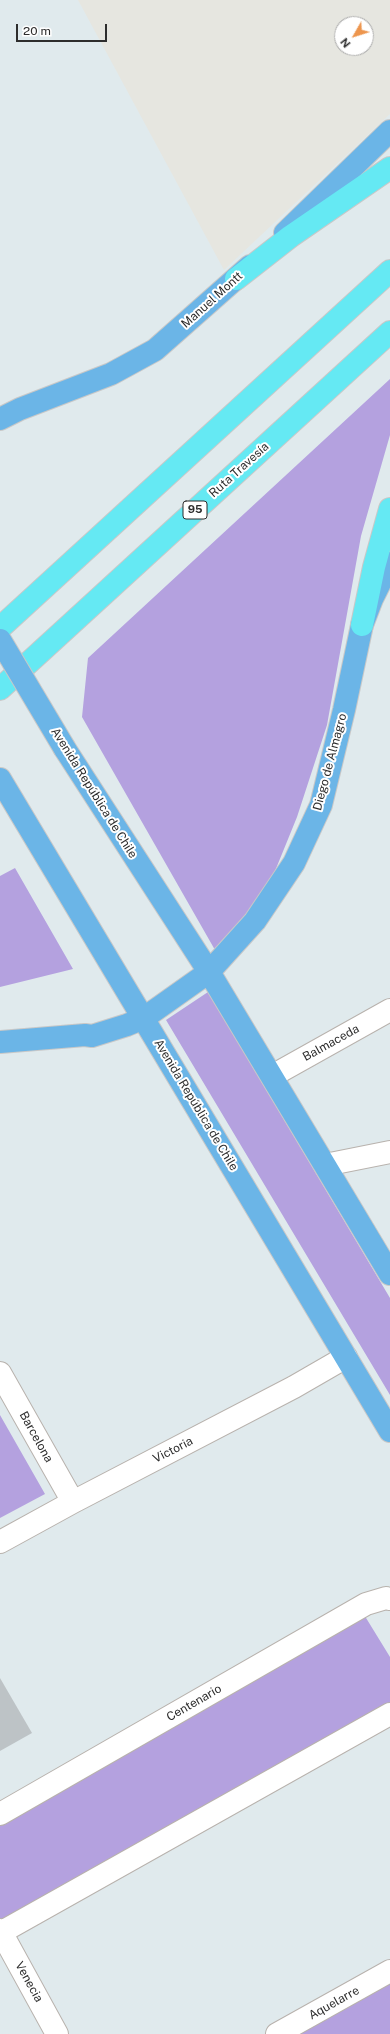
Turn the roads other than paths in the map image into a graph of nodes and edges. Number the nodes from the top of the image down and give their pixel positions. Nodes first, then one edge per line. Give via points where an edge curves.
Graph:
1 (390, 131) edge
2 (390, 168) edge
3 (390, 271) edge
4 (236, 279) junction
5 (390, 332) edge
6 (0, 419) edge
7 (390, 509) edge
8 (390, 562) edge
9 (362, 625) junction
10 (0, 628) edge
11 (0, 640) edge
12 (0, 689) edge
13 (4, 786) edge
14 (209, 972) junction
15 (390, 1010) edge
16 (144, 1018) junction
17 (0, 1042) edge
18 (272, 1076) junction
19 (390, 1152) edge
20 (325, 1165) junction
21 (390, 1274) edge
22 (346, 1357) junction
23 (3, 1383) edge
24 (390, 1431) edge
25 (73, 1502) junction
26 (0, 1542) edge
27 (390, 1600) edge
28 (390, 1714) edge
29 (0, 1814) edge
30 (0, 1932) edge
31 (390, 1971) edge
32 (58, 2034) edge
33 (278, 2034) edge

1 - 4 main road, Manuel Montt
2 - 4 highway via 291,236
3 - 10 highway
4 - 6 main road, Manuel Montt via 155,350 111,374
5 - 12 highway, Ruta Travesía / 95
7 - 9 highway
8 - 9 main road, Diego de Almagro
9 - 14 main road, Diego de Almagro via 321,805 305,842 282,883 255,921
11 - 14 main road, Avenida República de Chile, bridge via 65,749
13 - 16 main road, Avenida República de Chile
14 - 16 main road, Diego de Almagro
14 - 18 main road, Avenida República de Chile
15 - 18 street, Balmaceda
16 - 17 main road, Diego de Almagro via 92,1036
16 - 22 main road, Avenida República de Chile
18 - 20 main road, Avenida República de Chile
19 - 20 street
20 - 21 main road, Avenida República de Chile
22 - 24 main road, Avenida República de Chile
22 - 25 street, Victoria via 294,1387
23 - 25 street, Barcelona
25 - 26 street, Victoria
27 - 29 street, Centenario via 386,1598 366,1604
28 - 30 street
30 - 32 street, Venecia
31 - 33 street, Aquelarre

